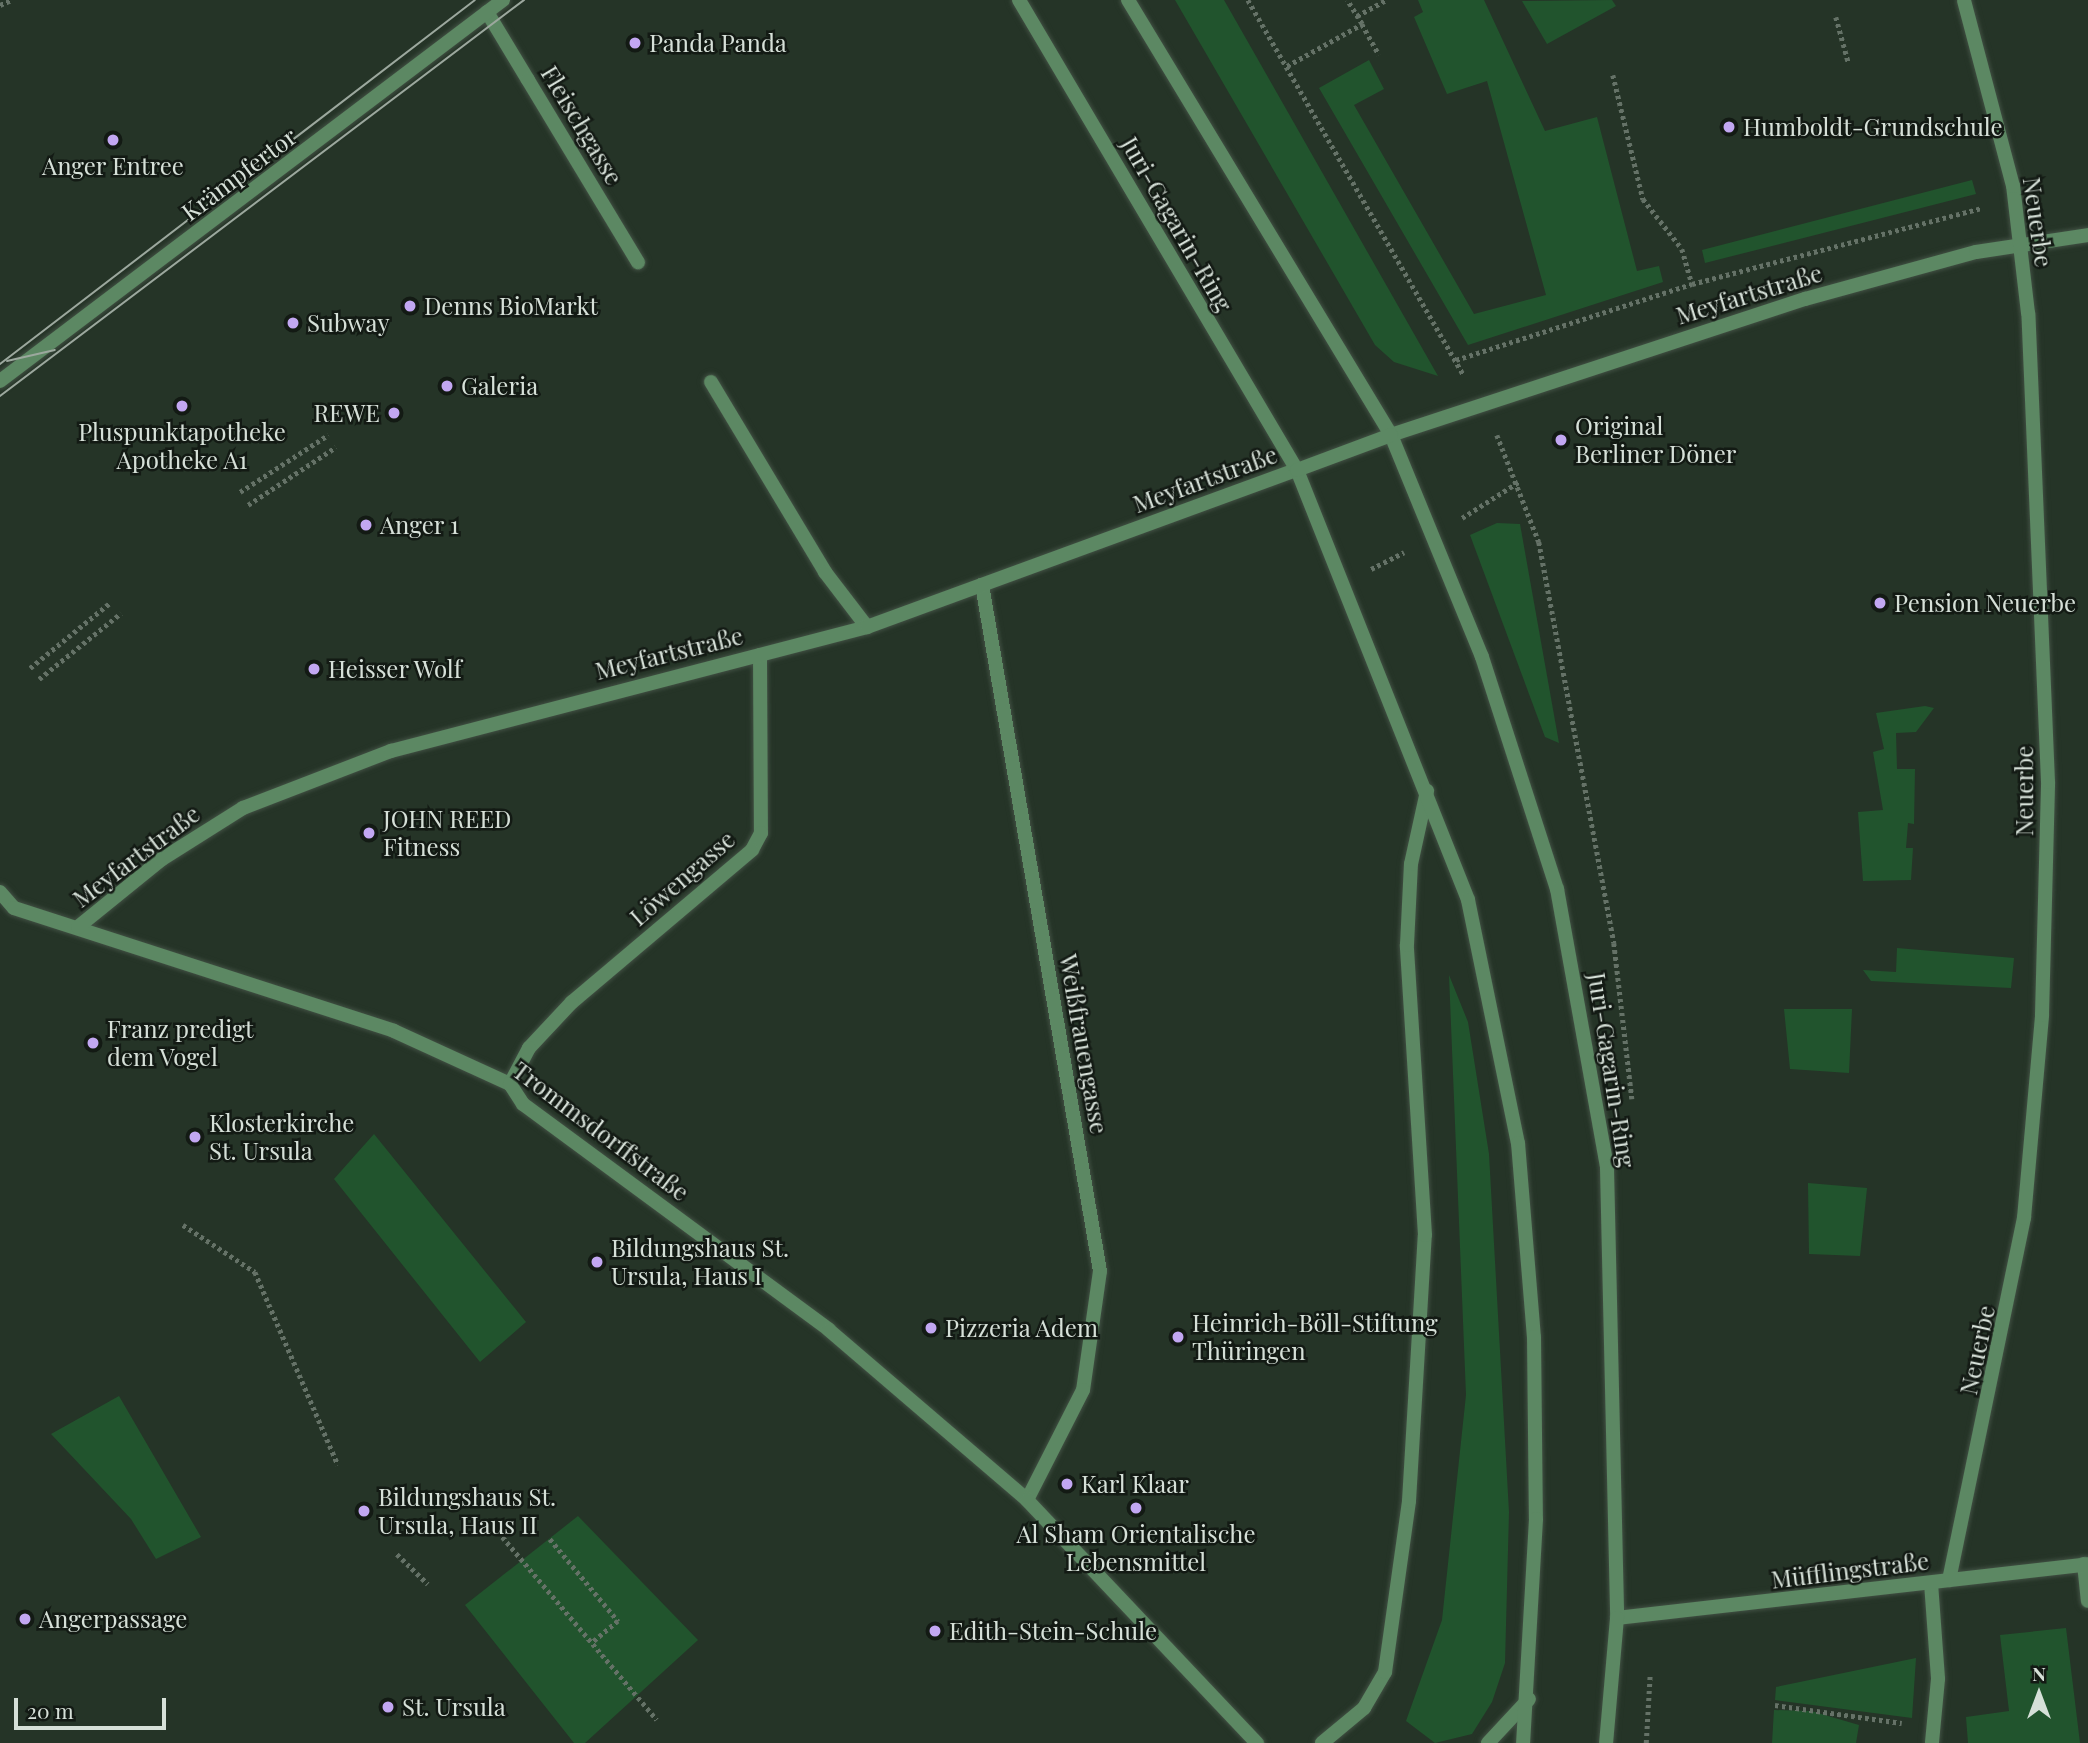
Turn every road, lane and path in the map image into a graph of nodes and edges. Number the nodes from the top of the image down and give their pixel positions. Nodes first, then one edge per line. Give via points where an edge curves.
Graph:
1 (10, 0) edge
2 (503, 0) edge
3 (1019, 0) edge
4 (1128, 0) edge
5 (1248, 0) edge
6 (1347, 0) edge
7 (1386, 0) edge
8 (1964, 0) edge
9 (0, 5) edge
10 (487, 12) junction
11 (1357, 16) junction
12 (1836, 17) dead end
13 (1362, 24) junction
14 (1379, 55) dead end
15 (1848, 61) dead end
16 (1287, 66) junction
17 (1613, 75) dead end
18 (1985, 194) dead end
19 (2088, 235) edge
20 (2018, 245) junction
21 (638, 261) dead end
22 (1692, 284) junction
23 (1456, 360) junction
24 (0, 381) edge
25 (710, 382) dead end
26 (1482, 405) junction
27 (328, 435) dead end
28 (1391, 435) junction
29 (336, 447) dead end
30 (1297, 470) junction
31 (240, 492) dead end
32 (248, 505) dead end
33 (982, 585) junction
34 (111, 603) dead end
35 (121, 613) dead end
36 (867, 627) junction
37 (760, 655) junction
38 (30, 668) dead end
39 (39, 679) dead end
40 (1427, 790) junction
41 (0, 892) edge
42 (78, 927) junction
43 (510, 1084) junction
44 (183, 1225) dead end
45 (338, 1465) dead end
46 (1027, 1500) junction
47 (489, 1521) dead end
48 (550, 1539) dead end
49 (397, 1554) dead end
50 (2086, 1564) edge
51 (1949, 1580) junction
52 (1931, 1583) junction
53 (428, 1584) dead end
54 (2088, 1601) edge
55 (1617, 1618) junction
56 (592, 1643) junction
57 (1529, 1699) junction
58 (1775, 1705) dead end
59 (657, 1720) dead end
60 (1934, 1726) junction
61 (1257, 1743) edge
62 (1322, 1743) edge
63 (1488, 1743) edge
64 (1523, 1743) edge
65 (1606, 1743) edge
66 (1932, 1743) edge

1 - 9 path
2 - 10 street, Krämpfertor
3 - 30 street, Juri-Gagarin-Ring
4 - 28 street, Juri-Gagarin-Ring
5 - 16 path
6 - 11 path
7 - 11 path
8 - 20 street, Neuerbe via 2013,186
10 - 21 street, Fleischgasse
10 - 24 street, Krämpfertor
11 - 13 path
12 - 15 path
13 - 14 path
13 - 16 path
16 - 23 path
17 - 22 path via 1643,199 1682,249
18 - 22 path via 1989,206
19 - 20 street, Meyfartstraße
20 - 26 street, Meyfartstraße via 1805,299
20 - 51 street, Neuerbe via 2032,364 2048,769 2042,1015 2016,1270
22 - 23 path
23 - 26 path
25 - 36 street via 825,572
26 - 28 street, Meyfartstraße
27 - 31 path
28 - 30 street
28 - 55 street, Juri-Gagarin-Ring via 1482,657 1558,889 1607,1168
29 - 32 path
30 - 33 street, Meyfartstraße
30 - 40 street, Juri-Gagarin-Ring
33 - 36 street, Meyfartstraße
33 - 46 street, Weißfrauengasse via 1100,1271 1083,1390
34 - 38 path
35 - 39 path
36 - 37 street, Meyfartstraße
37 - 42 street, Meyfartstraße via 391,751 243,808 162,859
37 - 43 street, Löwengasse via 761,833 752,850 572,1002 529,1048
40 - 57 street, Juri-Gagarin-Ring via 1468,900 1518,1143 1534,1337
40 - 62 street via 1411,864 1407,945 1425,1235 1407,1514 1385,1672 1364,1708
41 - 42 street, Trommsdorffstraße via 14,908
42 - 43 street, Trommsdorffstraße via 394,1031
43 - 46 street, Trommsdorffstraße via 523,1104 829,1330
44 - 45 path via 255,1272
46 - 61 street, Trommsdorffstraße
47 - 56 path
48 - 56 path via 618,1621
49 - 53 path
50 - 51 street, Müfflingstraße
50 - 54 street
51 - 52 street, Müfflingstraße
52 - 55 street, Müfflingstraße
52 - 60 street
55 - 65 street, Juri-Gagarin-Ring
56 - 59 path
57 - 63 street
57 - 64 street, Juri-Gagarin-Ring
58 - 60 path
60 - 66 street

